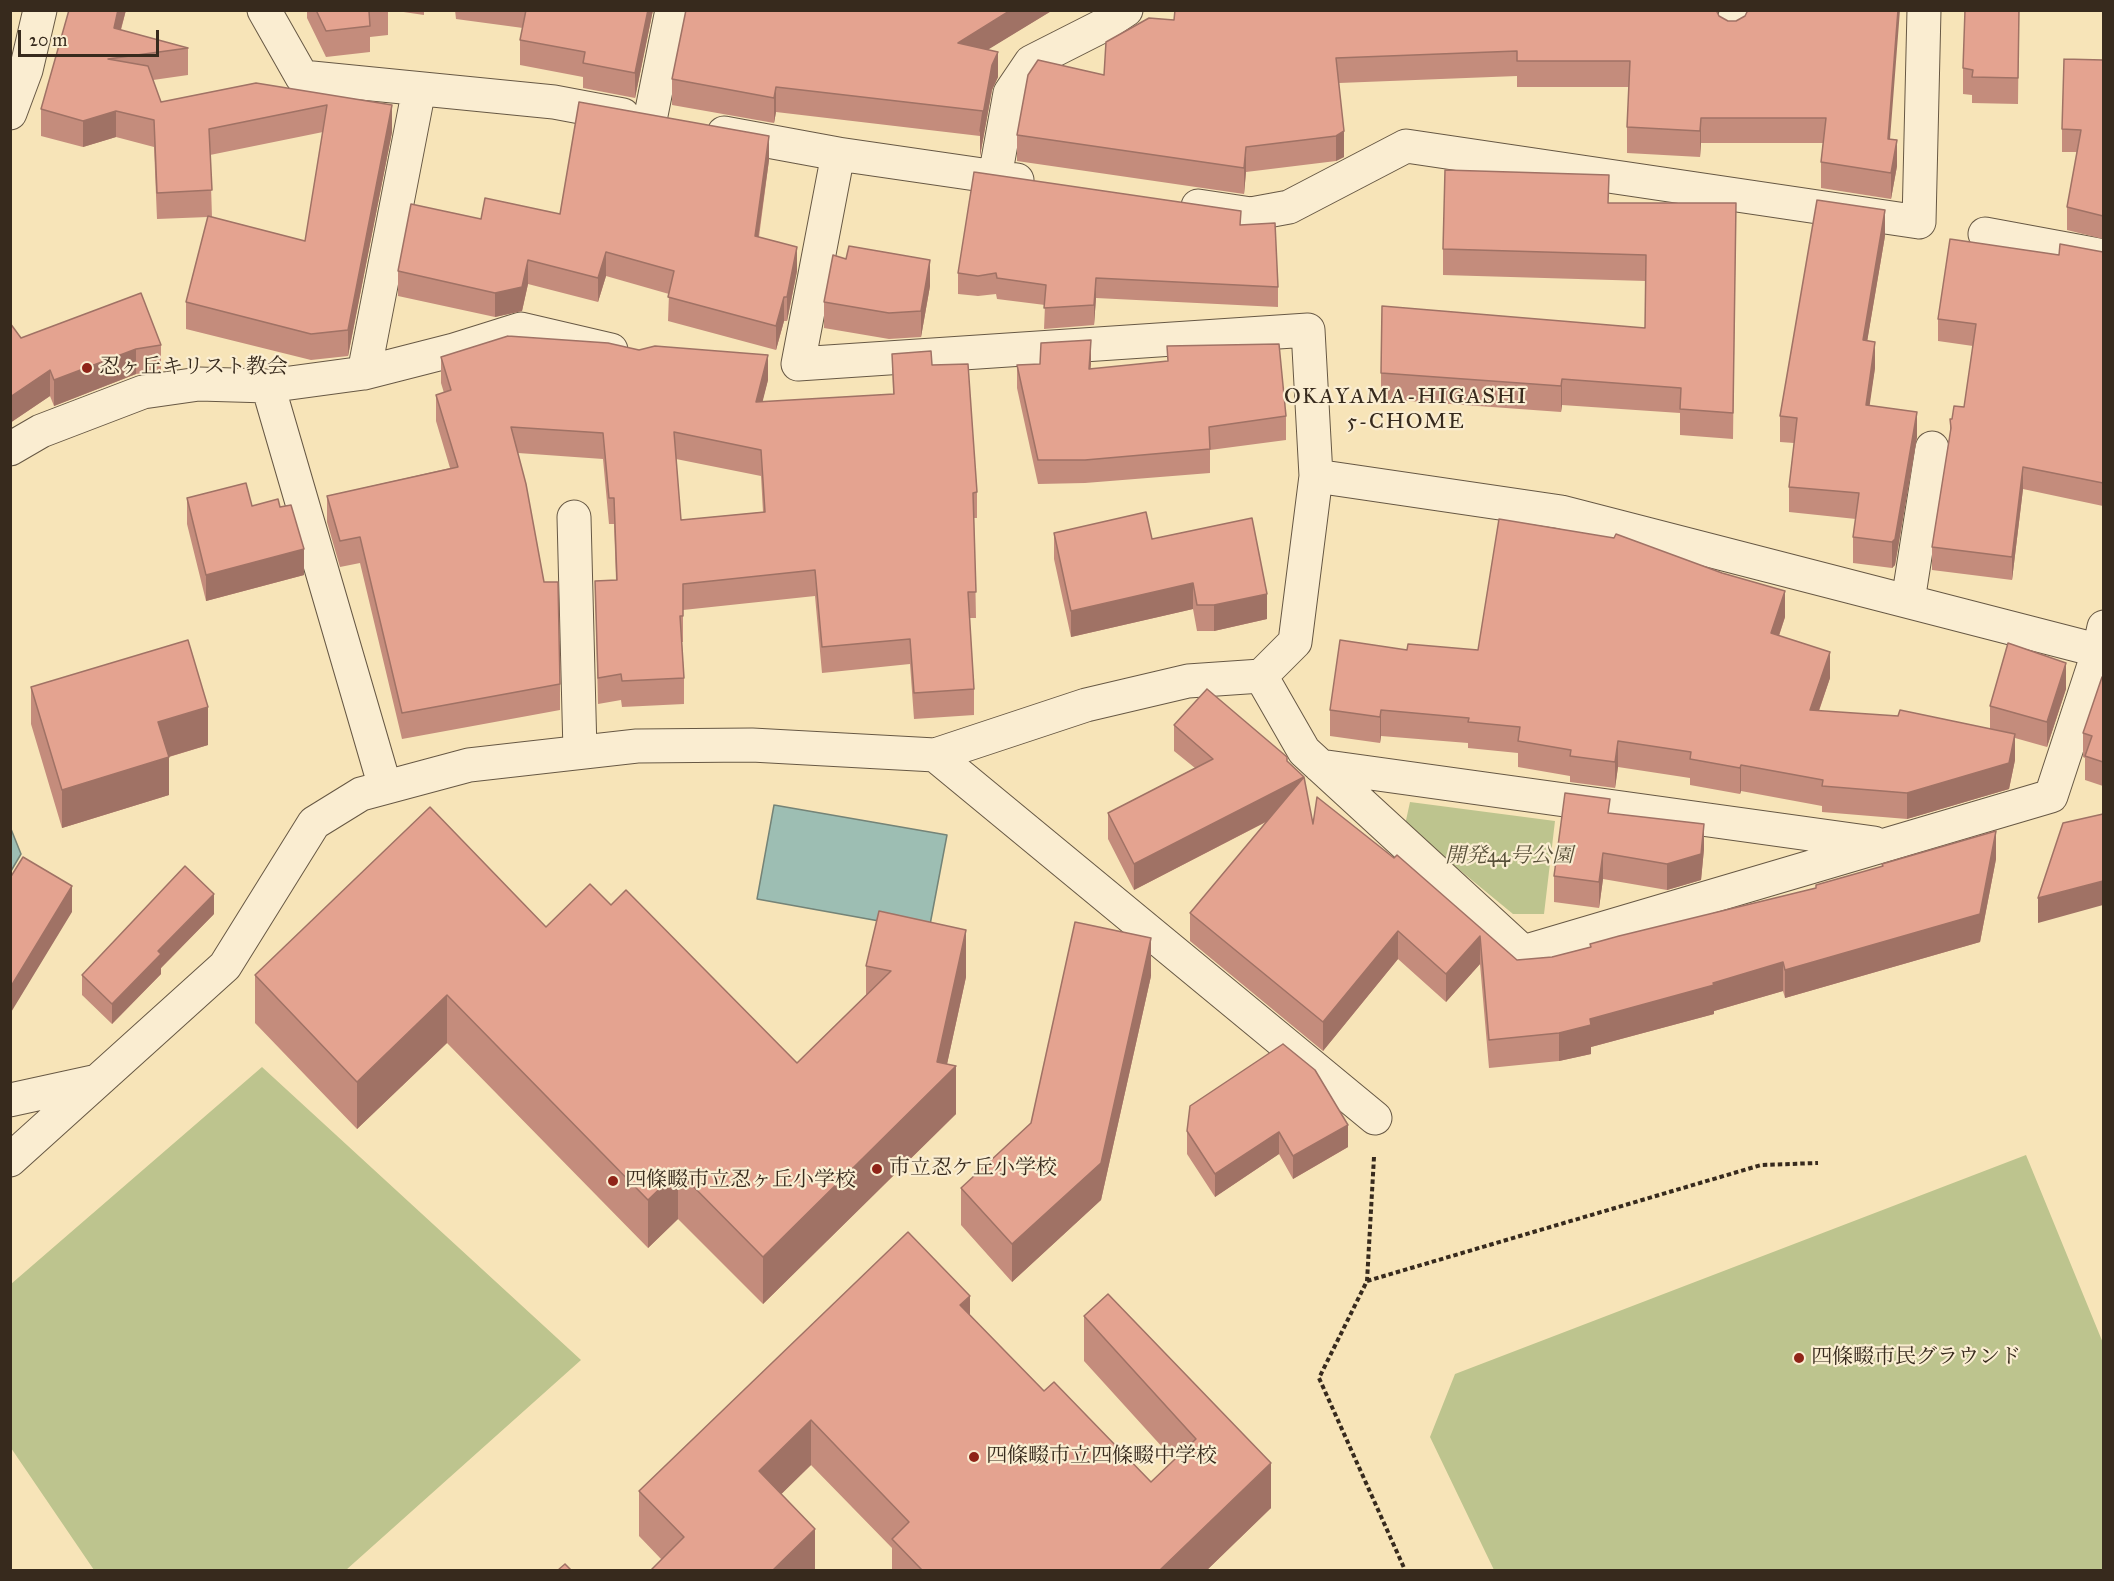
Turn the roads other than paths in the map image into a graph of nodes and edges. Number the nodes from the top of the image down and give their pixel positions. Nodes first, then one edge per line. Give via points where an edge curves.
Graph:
1 (40, 10) edge
2 (264, 10) edge
3 (672, 10) edge
4 (1126, 10) edge
5 (1924, 10) edge
6 (419, 89) junction
7 (10, 113) edge
8 (674, 124) junction
9 (838, 154) junction
10 (995, 177) junction
11 (1041, 184) edge
12 (1170, 202) edge
13 (1985, 234) dead end
14 (2103, 256) edge
15 (643, 358) edge
16 (364, 373) junction
17 (268, 386) junction
18 (1932, 448) dead end
19 (10, 449) edge
20 (1316, 476) junction
21 (574, 517) dead end
22 (1908, 601) junction
23 (2102, 643) edge
24 (1262, 676) junction
25 (580, 752) junction
26 (935, 755) junction
27 (1320, 766) junction
28 (385, 788) junction
29 (1886, 844) junction
30 (97, 1081) junction
31 (10, 1100) edge
32 (1374, 1118) road end
33 (10, 1160) edge

1 - 7 street via 26,70
2 - 6 street via 302,78
3 - 8 street
4 - 10 street via 1031,62 1010,93
5 - 12 street via 1919,222 1406,146 1289,207 1251,214
6 - 8 street via 554,102
6 - 16 street
8 - 9 street
9 - 10 street
9 - 20 street via 798,364 1308,330
10 - 11 street
13 - 14 street
15 - 16 street via 521,329
16 - 17 street
17 - 19 street via 199,384 143,392 41,430
17 - 28 street
18 - 22 street
20 - 22 street via 1561,512
20 - 24 street via 1295,642
21 - 25 street
22 - 23 street
23 - 29 street via 2051,796
24 - 26 street via 1188,681 1086,705
24 - 27 street via 1304,751
25 - 26 street via 637,746 752,745
25 - 28 street via 469,765
26 - 32 street
27 - 29 street
27 - 29 street via 1523,952
28 - 30 street via 361,794 314,823 225,966
30 - 31 street
30 - 33 street

